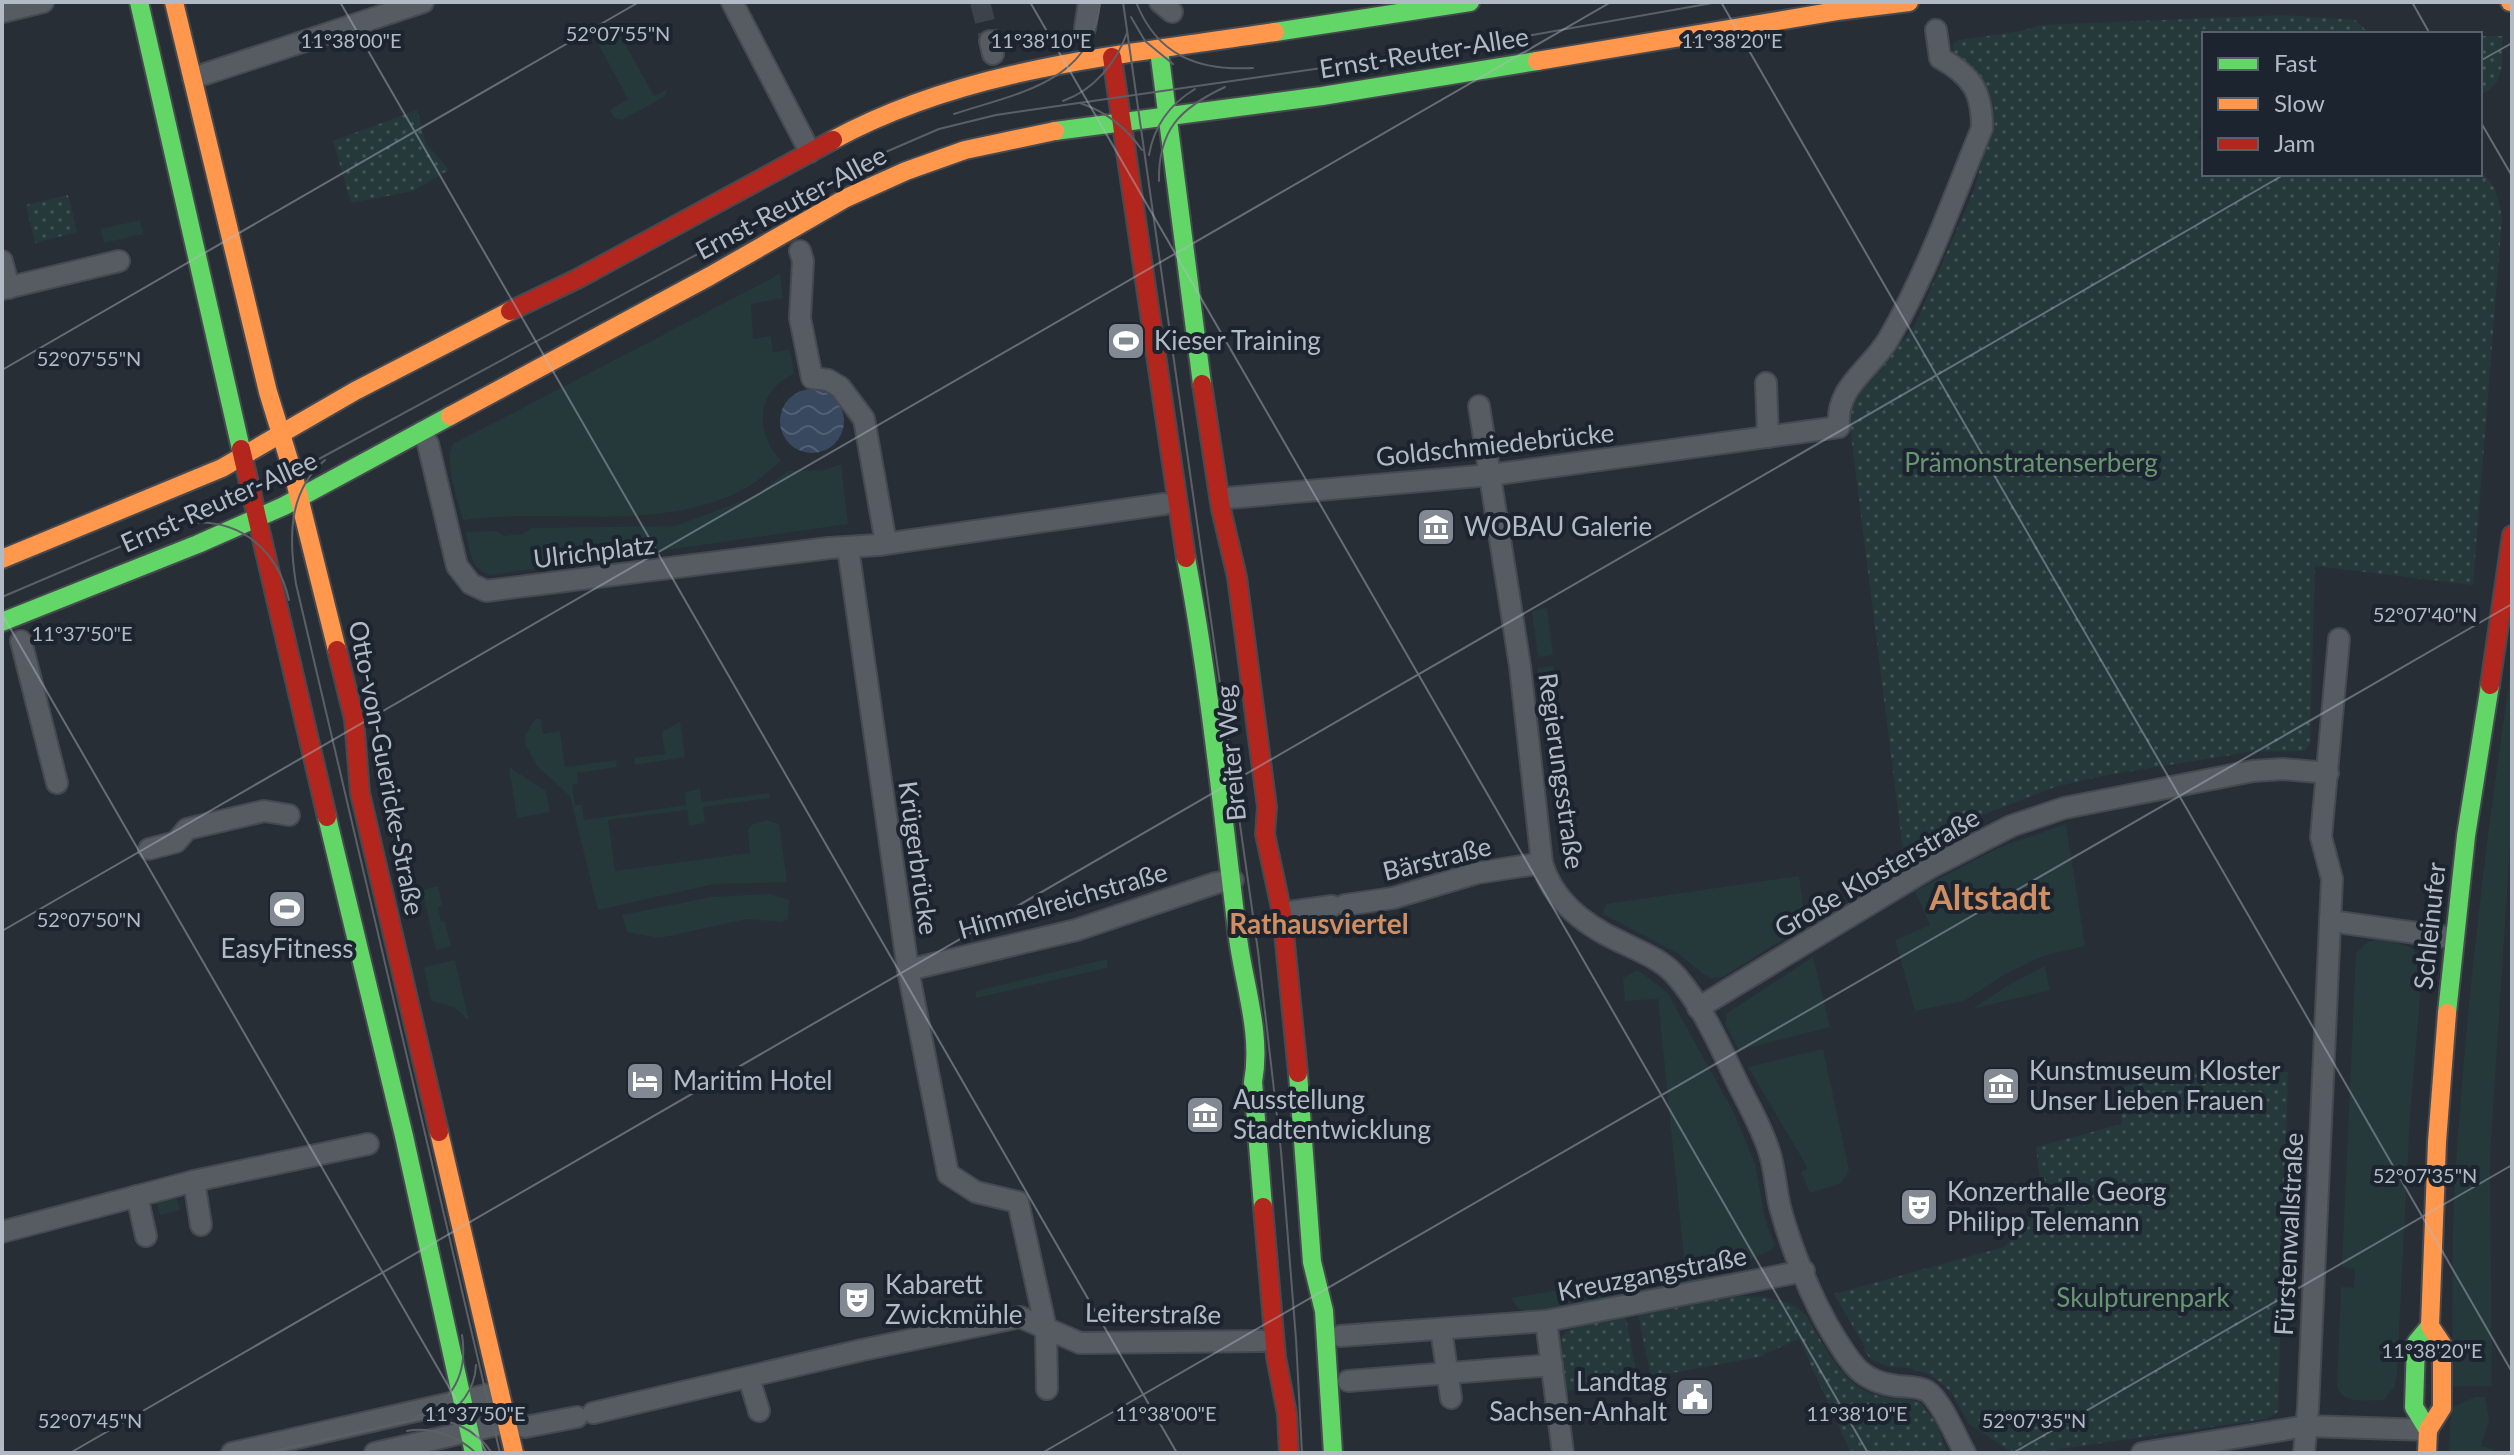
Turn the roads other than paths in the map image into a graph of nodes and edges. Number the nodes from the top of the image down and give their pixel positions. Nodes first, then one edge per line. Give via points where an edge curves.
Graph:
1 (43, 2) edge
2 (139, 2) edge
3 (174, 2) edge
4 (423, 2) edge
5 (732, 2) edge
6 (1089, 2) edge
7 (1470, 2) edge
8 (1909, 2) edge
9 (2, 12) edge
10 (1085, 28) dead end
11 (1936, 30) dead end
12 (1159, 50) junction
13 (1112, 57) junction
14 (193, 78) junction
15 (1166, 117) junction
16 (1121, 122) junction
17 (810, 152) junction
18 (800, 251) dead end
19 (2, 261) edge
20 (119, 261) dead end
21 (5, 289) edge
22 (1766, 383) dead end
23 (1479, 406) dead end
24 (422, 432) junction
25 (281, 435) junction
26 (1768, 437) junction
27 (244, 456) junction
28 (1490, 475) junction
29 (300, 498) junction
30 (1228, 498) dead end
31 (1164, 504) dead end
32 (256, 519) junction
33 (2512, 535) edge
34 (886, 543) junction
35 (848, 548) junction
36 (2, 559) edge
37 (2, 622) edge
38 (2339, 639) dead end
39 (21, 641) dead end
40 (2328, 773) junction
41 (57, 783) dead end
42 (289, 815) dead end
43 (149, 849) dead end
44 (1542, 863) junction
45 (1233, 880) junction
46 (1282, 913) junction
47 (2330, 921) junction
48 (2453, 938) junction
49 (908, 970) junction
50 (1698, 1008) junction
51 (368, 1144) dead end
52 (948, 1174) joint
53 (194, 1181) junction
54 (137, 1196) junction
55 (201, 1225) dead end
56 (2, 1232) edge
57 (146, 1236) dead end
58 (1804, 1271) junction
59 (1546, 1321) junction
60 (2430, 1326) junction
61 (1046, 1329) junction
62 (1441, 1329) junction
63 (1340, 1336) dead end
64 (1262, 1341) dead end
65 (1552, 1365) junction
66 (1447, 1372) junction
67 (749, 1378) junction
68 (1348, 1381) dead end
69 (1047, 1389) dead end
70 (499, 1392) junction
71 (1451, 1398) dead end
72 (463, 1400) junction
73 (759, 1411) dead end
74 (516, 1425) junction
75 (2307, 1426) junction
76 (2428, 1430) junction
77 (470, 1431) junction
78 (232, 1453) edge
79 (375, 1453) edge
80 (474, 1453) edge
81 (514, 1453) edge
82 (1289, 1453) edge
83 (1333, 1453) edge
84 (1563, 1453) edge
85 (1965, 1453) edge
86 (2142, 1453) edge
87 (2304, 1453) edge
88 (2427, 1453) edge

1 - 9 street
2 - 27 street
3 - 14 street, Otto-von-Guericke-Straße
4 - 14 street
5 - 17 street
6 - 10 street
7 - 12 street, Ernst-Reuter-Allee
8 - 15 street, Ernst-Reuter-Allee
11 - 26 street, Goldschmiedebrücke via 1940,58 1969,78 1977,91 1982,128 1887,342 1842,398 1839,427
12 - 13 street, Ernst-Reuter-Allee
12 - 15 street, Breiter Weg
13 - 16 street, Breiter Weg
13 - 17 street, Ernst-Reuter-Allee via 1020,71 934,95
14 - 25 street, Otto-von-Guericke-Straße
15 - 16 street, Ernst-Reuter-Allee
15 - 46 street, Breiter Weg via 1221,509 1239,589 1267,807 1265,834
16 - 24 street, Ernst-Reuter-Allee via 998,142 892,177
16 - 45 street, Breiter Weg
17 - 25 street, Ernst-Reuter-Allee
18 - 34 street via 800,318 812,378 840,387 864,419
19 - 21 street
20 - 21 street
22 - 26 street
23 - 28 street, Regierungsstraße
24 - 29 street, Ernst-Reuter-Allee
24 - 35 street, Ulrichplatz via 457,566 471,584 486,591
25 - 27 street, Ernst-Reuter-Allee
25 - 29 street, Otto-von-Guericke-Straße
25 - 32 street via 260,489
26 - 28 street, Goldschmiedebrücke
27 - 32 street
27 - 36 street, Ernst-Reuter-Allee
28 - 30 street, Goldschmiedebrücke
28 - 44 street, Regierungsstraße
29 - 32 street, Ernst-Reuter-Allee
29 - 70 street, Otto-von-Guericke-Straße via 354,719 360,793
31 - 34 street, Ulrichplatz
32 - 37 street, Ernst-Reuter-Allee
32 - 72 street
33 - 48 street, Schleinufer
34 - 35 street, Ulrichplatz
35 - 49 street, Krügerbrücke
38 - 40 street, Fürstenwallstraße
39 - 41 street
40 - 47 street, Fürstenwallstraße via 2321,837 2332,879
40 - 50 street, Große Klosterstraße via 2253,771 2032,818 1931,867
42 - 43 street via 264,811 187,829 176,842
44 - 46 street, Bärstraße via 1477,873 1393,898
44 - 50 street, Regierungsstraße via 1552,888 1571,910 1664,965
45 - 49 street, Himmelreichstraße via 1076,930
45 - 82 street, Breiter Weg via 1254,1027 1253,1082
46 - 83 street, Breiter Weg via 1312,1262 1324,1311
47 - 48 street
47 - 75 street, Fürstenwallstraße
48 - 60 street, Schleinufer via 2436,1145
49 - 52 street, Krügerbrücke
50 - 58 street, Regierungsstraße via 1763,1133 1779,1205
51 - 53 street
52 - 61 street, Leiterstraße via 976,1192 1018,1202
53 - 54 street via 162,1182
53 - 55 street
54 - 56 street
54 - 57 street
58 - 59 street, Kreuzgangstraße
58 - 85 street, Regierungsstraße via 1826,1322 1856,1369 1882,1384 1927,1391
59 - 62 street
59 - 65 street, Kreuzgangstraße
60 - 76 street, Schleinufer via 2442,1344 2442,1408
60 - 76 street, Schleinufer via 2416,1343 2414,1407
61 - 64 street, Leiterstraße via 1080,1343
61 - 67 street, Leiterstraße via 1020,1317 860,1343
61 - 69 street, Leiterstraße
62 - 63 street
62 - 66 street
65 - 66 street
65 - 84 street, Kreuzgangstraße
66 - 68 street
66 - 71 street
67 - 73 street
67 - 74 street, Leiterstraße
70 - 72 street
70 - 74 street, Otto-von-Guericke-Straße
72 - 77 street
72 - 78 street
74 - 77 street, Leiterstraße
74 - 81 street, Otto-von-Guericke-Straße
75 - 76 street
75 - 86 street
75 - 87 street, Fürstenwallstraße
76 - 88 street, Schleinufer
77 - 79 street, Leiterstraße
77 - 80 street

